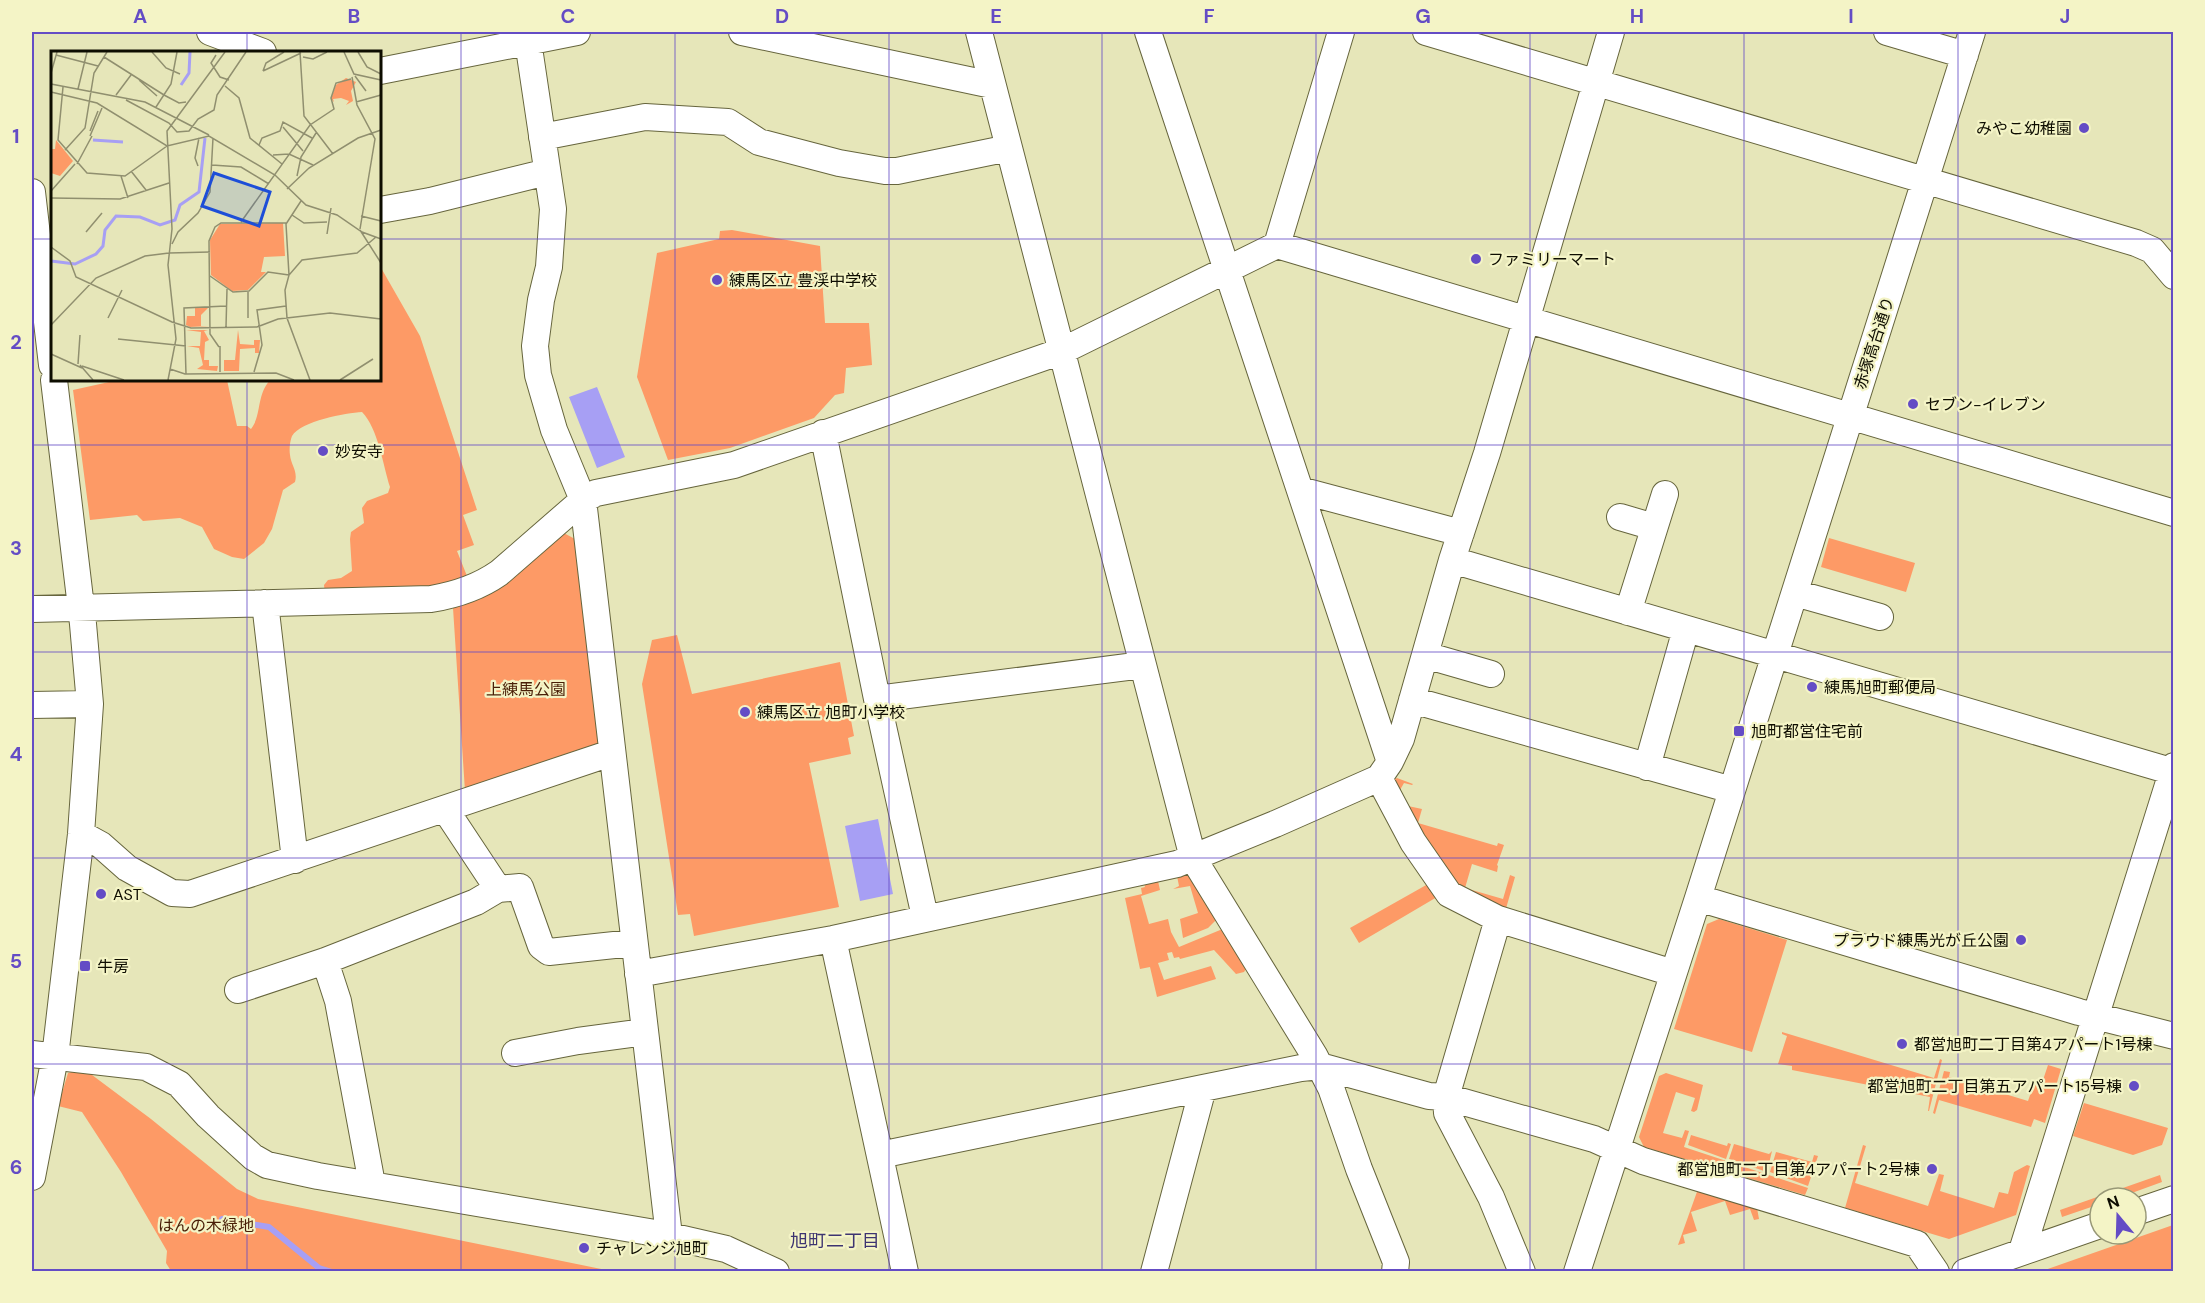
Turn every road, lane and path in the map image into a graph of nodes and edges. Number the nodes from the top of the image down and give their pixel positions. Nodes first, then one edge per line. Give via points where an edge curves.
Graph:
1 (210, 32) edge
2 (577, 32) edge
3 (742, 32) edge
4 (978, 32) edge
5 (1148, 32) edge
6 (1341, 32) edge
7 (1426, 32) edge
8 (1611, 32) edge
9 (1887, 32) edge
10 (529, 36) edge
11 (818, 39) edge
12 (1969, 43) edge
13 (260, 51) edge
14 (381, 71) edge
15 (1597, 82) junction
16 (992, 85) junction
17 (542, 137) junction
18 (1009, 148) junction
19 (547, 172) junction
20 (1925, 180) junction
21 (32, 209) edge
22 (381, 210) edge
23 (1277, 245) junction
24 (2163, 246) edge
25 (1227, 269) junction
26 (2174, 276) edge
27 (1524, 321) junction
28 (1062, 351) junction
29 (51, 357) edge
30 (54, 381) edge
31 (1850, 417) junction
32 (823, 434) junction
33 (1300, 490) junction
34 (1665, 494) dead end
35 (583, 500) junction
36 (2174, 513) edge
37 (1620, 517) dead end
38 (1654, 527) junction
39 (1461, 533) junction
40 (1452, 560) junction
41 (1795, 593) junction
42 (265, 603) junction
43 (81, 608) junction
44 (32, 609) edge
45 (1628, 612) junction
46 (1880, 617) dead end
47 (1686, 628) junction
48 (1425, 655) junction
49 (1776, 655) junction
50 (1143, 665) junction
51 (1491, 674) dead end
52 (877, 699) junction
53 (1412, 700) junction
54 (32, 705) edge
55 (90, 705) junction
56 (611, 753) junction
57 (1647, 767) junction
58 (2173, 769) edge
59 (1384, 770) junction
60 (1732, 790) junction
61 (445, 809) junction
62 (81, 834) junction
63 (1193, 858) junction
64 (294, 860) junction
65 (498, 889) junction
66 (1698, 898) junction
67 (925, 917) junction
68 (1498, 919) junction
69 (833, 939) junction
70 (633, 943) junction
71 (325, 961) junction
72 (1674, 973) junction
73 (638, 974) junction
74 (238, 990) dead end
75 (2095, 1016) junction
76 (645, 1032) junction
77 (2174, 1036) edge
78 (515, 1053) dead end
79 (43, 1055) edge
80 (1320, 1066) junction
81 (1203, 1088) junction
82 (1446, 1097) junction
83 (1616, 1149) junction
84 (880, 1155) junction
85 (32, 1177) edge
86 (372, 1185) junction
87 (2174, 1199) edge
88 (2148, 1208) edge
89 (2088, 1229) edge
90 (669, 1236) junction
91 (2022, 1251) junction
92 (776, 1272) edge
93 (905, 1272) edge
94 (1154, 1272) edge
95 (1395, 1272) edge
96 (1522, 1272) edge
97 (1577, 1272) edge
98 (1936, 1272) edge
99 (1965, 1272) edge

1 - 13 street
2 - 10 street
3 - 11 street
4 - 16 street
5 - 25 street
6 - 23 street
7 - 15 street
8 - 15 street
9 - 12 street
10 - 14 street
10 - 17 street
11 - 16 street
12 - 20 street, 赤塚高台通り
15 - 20 street
15 - 27 street
16 - 18 street
17 - 18 street via 645,117 728,122 759,142 885,171
17 - 19 street
18 - 28 street
19 - 22 street
19 - 35 street via 554,226 535,346 538,375 554,430
20 - 24 street via 2117,237
20 - 31 street, 赤塚高台通り
21 - 29 street
23 - 25 street
23 - 27 street
24 - 26 street
25 - 28 street
25 - 33 street
27 - 31 street
27 - 39 street
28 - 32 street
28 - 50 street
30 - 43 street
31 - 36 street
31 - 41 street, 赤塚高台通り
32 - 35 street via 734,465 596,493
32 - 52 street
33 - 39 street
33 - 59 street
34 - 38 street
35 - 42 street via 499,573 452,595 431,599
35 - 56 street
37 - 38 street
38 - 45 street
39 - 40 street
40 - 45 street
40 - 48 street
41 - 46 street
41 - 49 street, 赤塚高台通り
42 - 43 street
42 - 64 street
43 - 44 street
43 - 55 street
45 - 47 street
47 - 49 street
47 - 57 street
48 - 51 street
48 - 53 street
49 - 58 street
49 - 60 street, 赤塚高台通り
50 - 52 street
50 - 63 street
52 - 67 street
53 - 57 street
53 - 59 street via 1401,739
54 - 55 street
55 - 62 street
56 - 61 street
56 - 70 street
57 - 60 street
58 - 75 street
59 - 63 street
59 - 68 street via 1413,842 1449,894
60 - 66 street, 赤塚高台通り
61 - 64 street
61 - 65 street
62 - 64 street via 172,893 190,894
62 - 79 street
63 - 67 street
63 - 80 street
65 - 70 street via 520,887 545,951
65 - 71 street via 476,902
66 - 72 street, 赤塚高台通り
66 - 75 street
67 - 69 street
68 - 72 street
68 - 82 street
69 - 73 street
69 - 84 street
70 - 73 street
71 - 74 street
71 - 86 street via 338,1001
72 - 83 street, 赤塚高台通り
73 - 76 street
75 - 77 street
75 - 91 street
76 - 78 street
76 - 90 street
79 - 85 street
79 - 86 street via 146,1067 179,1084 253,1157 267,1165
80 - 81 street
80 - 82 street via 1429,1096
80 - 95 street via 1396,1262
81 - 84 street
81 - 94 street
82 - 83 street via 1594,1139
82 - 96 street via 1447,1113 1491,1197
83 - 97 street, 赤塚高台通り
83 - 98 street via 1643,1161 1917,1244
84 - 93 street
86 - 90 street
87 - 88 street
89 - 91 street
90 - 92 street via 726,1249
91 - 99 street

